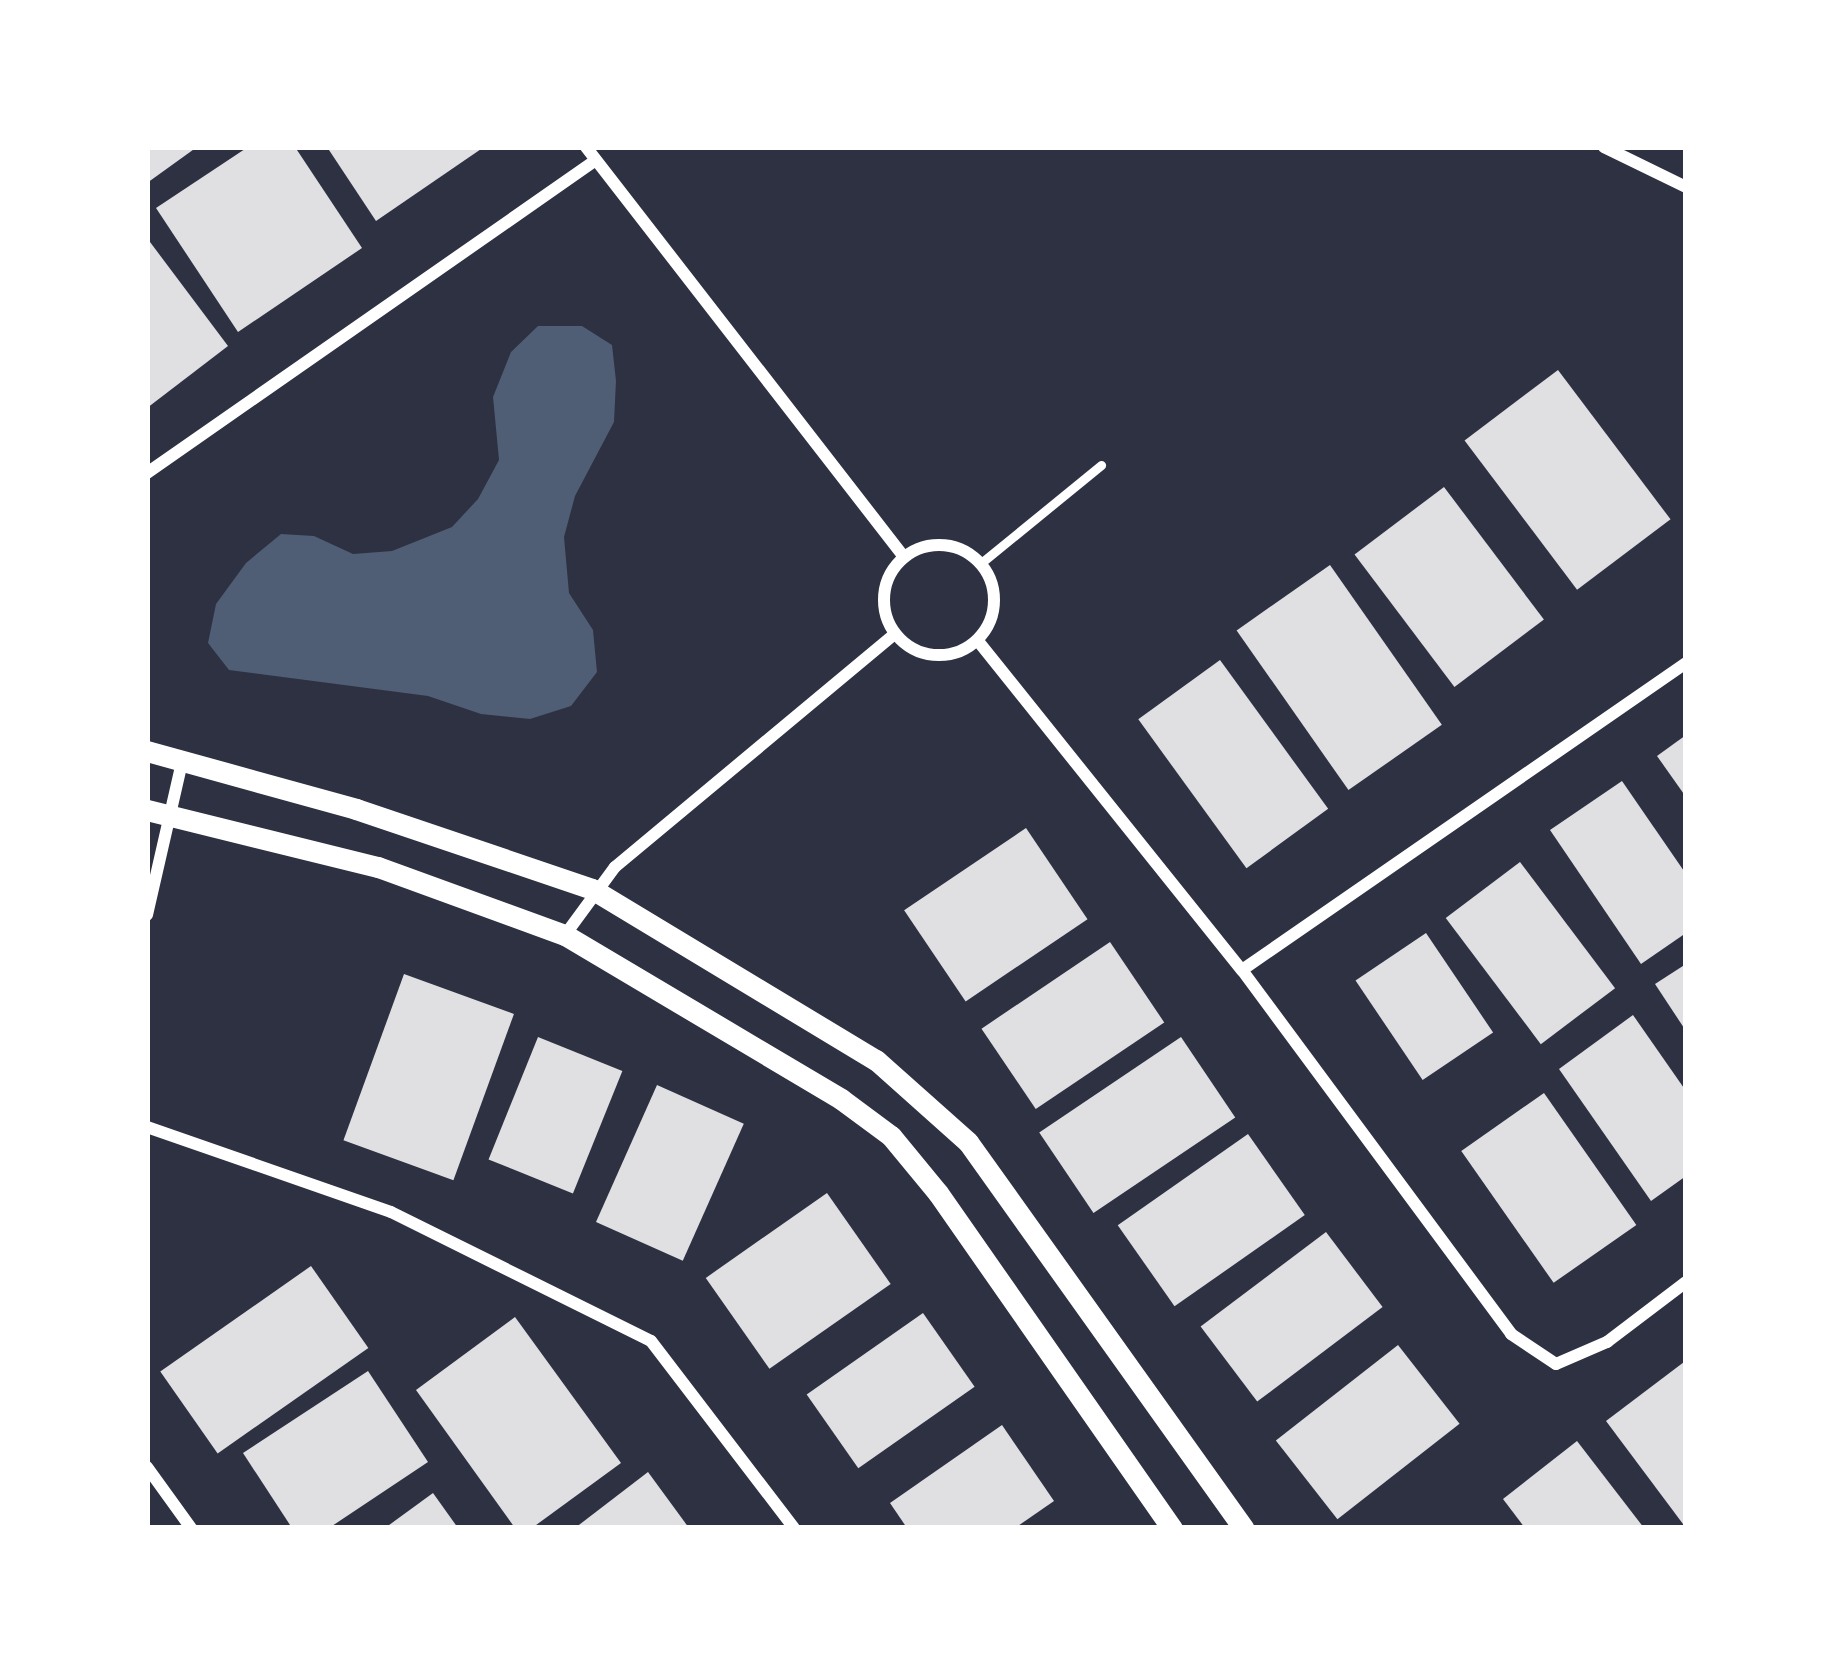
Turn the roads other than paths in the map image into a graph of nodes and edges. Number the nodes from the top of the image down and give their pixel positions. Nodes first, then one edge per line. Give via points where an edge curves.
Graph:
1 (586, 147) edge
2 (1604, 147) edge
3 (596, 160) junction
4 (1686, 187) edge
5 (1101, 465) dead end
6 (147, 473) edge
7 (904, 557) junction
8 (981, 562) junction
9 (895, 634) junction
10 (978, 640) junction
11 (1686, 663) edge
12 (147, 751) edge
13 (183, 757) junction
14 (147, 810) edge
15 (171, 814) junction
16 (592, 889) junction
17 (147, 915) edge
18 (565, 935) junction
19 (1242, 970) junction
20 (147, 1127) edge
21 (1686, 1282) edge
22 (147, 1467) edge
23 (191, 1528) edge
24 (794, 1528) edge
25 (1172, 1528) edge
26 (1244, 1528) edge

1 - 3 street
2 - 4 street
3 - 6 street
3 - 7 street
5 - 8 lane
7 - 8 street via 952,545
7 - 9 street via 884,585
8 - 10 street via 995,593
9 - 10 street via 909,647 945,656
9 - 16 street
10 - 19 street
11 - 19 street
12 - 13 street
13 - 15 street
13 - 16 street
14 - 15 street
15 - 17 street
15 - 18 street via 378,867
16 - 18 street
16 - 26 street via 876,1060 968,1142
18 - 25 street via 891,1136
19 - 21 street via 1511,1334 1556,1364 1607,1342
20 - 24 street via 392,1212 651,1341
22 - 23 street

